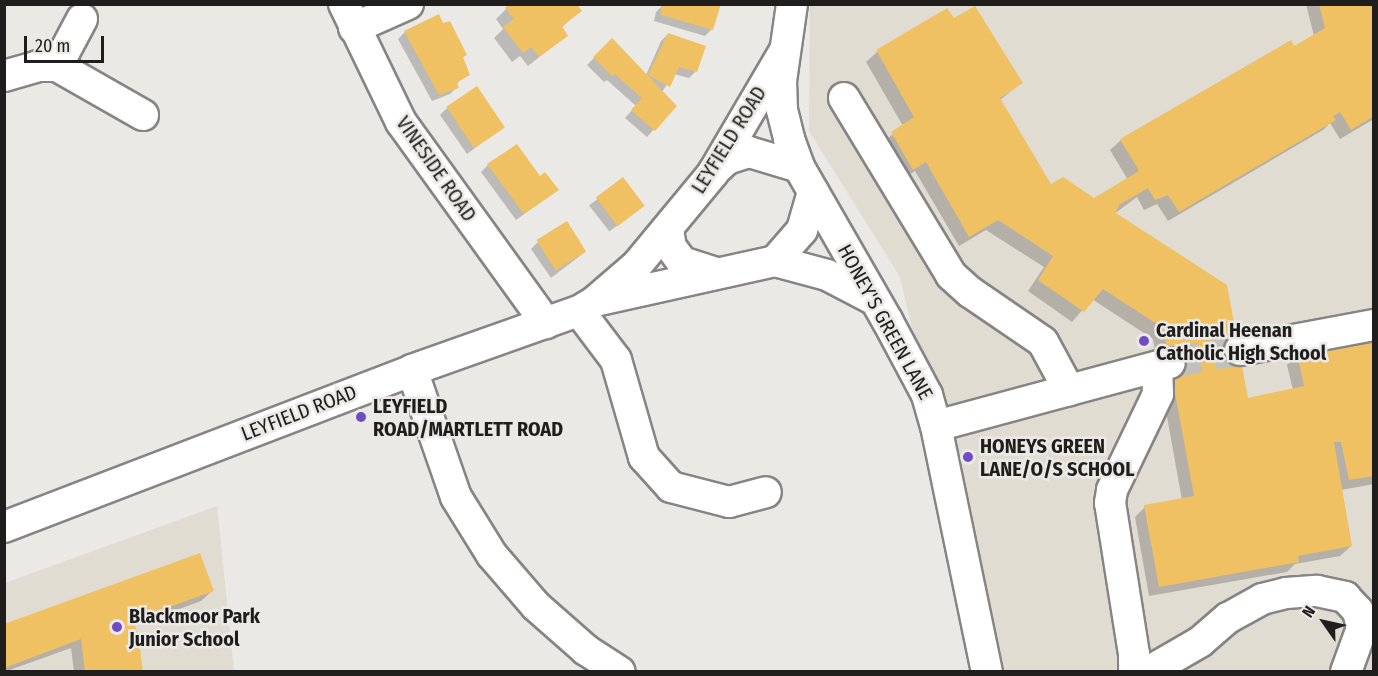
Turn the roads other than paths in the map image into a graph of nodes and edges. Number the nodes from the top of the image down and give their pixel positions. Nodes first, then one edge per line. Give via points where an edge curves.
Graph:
1 (408, 4) edge
2 (792, 4) edge
3 (349, 16) edge
4 (82, 19) dead end
5 (784, 52) junction
6 (57, 66) junction
7 (4, 76) edge
8 (844, 98) dead end
9 (143, 115) dead end
10 (713, 173) junction
11 (806, 179) junction
12 (669, 229) junction
13 (775, 261) junction
14 (715, 273) junction
15 (875, 300) junction
16 (586, 306) junction
17 (546, 322) junction
18 (1374, 325) edge
19 (1240, 350) tunnel mouth
20 (412, 370) junction
21 (1069, 390) junction
22 (936, 426) junction
23 (766, 492) dead end
24 (4, 527) edge
25 (620, 672) edge
26 (987, 672) edge
27 (1134, 672) edge
28 (1148, 672) edge
29 (1346, 672) edge

1 - 3 street
2 - 5 street
3 - 17 street, VINESIDE ROAD via 401,122
4 - 6 street
5 - 10 street, LEYFIELD ROAD
5 - 11 street, HONEY'S GREEN LANE via 782,110
6 - 7 street via 38,66
6 - 9 street
8 - 21 street via 951,275 1042,342
10 - 11 street via 727,159 749,152
10 - 12 street, LEYFIELD ROAD
11 - 13 street via 802,230
11 - 15 street, HONEY'S GREEN LANE
12 - 14 street via 671,247 682,262
12 - 16 street, LEYFIELD ROAD via 637,266
13 - 14 street, LEYFIELD ROAD
13 - 15 street via 827,275
14 - 16 street, LEYFIELD ROAD
15 - 22 street, HONEY'S GREEN LANE via 927,394
16 - 17 street, LEYFIELD ROAD
16 - 23 street via 616,360 644,457 671,487 729,502
17 - 20 street, LEYFIELD ROAD
18 - 19 street
20 - 24 street, LEYFIELD ROAD
20 - 25 street via 456,497 492,555 536,606 586,650
21 - 22 street
21 - 27 street via 1163,365 1158,394 1112,490 1110,503
22 - 26 street, HONEY'S GREEN LANE
28 - 29 street via 1262,599 1286,592 1317,591 1345,597 1358,611 1362,628

